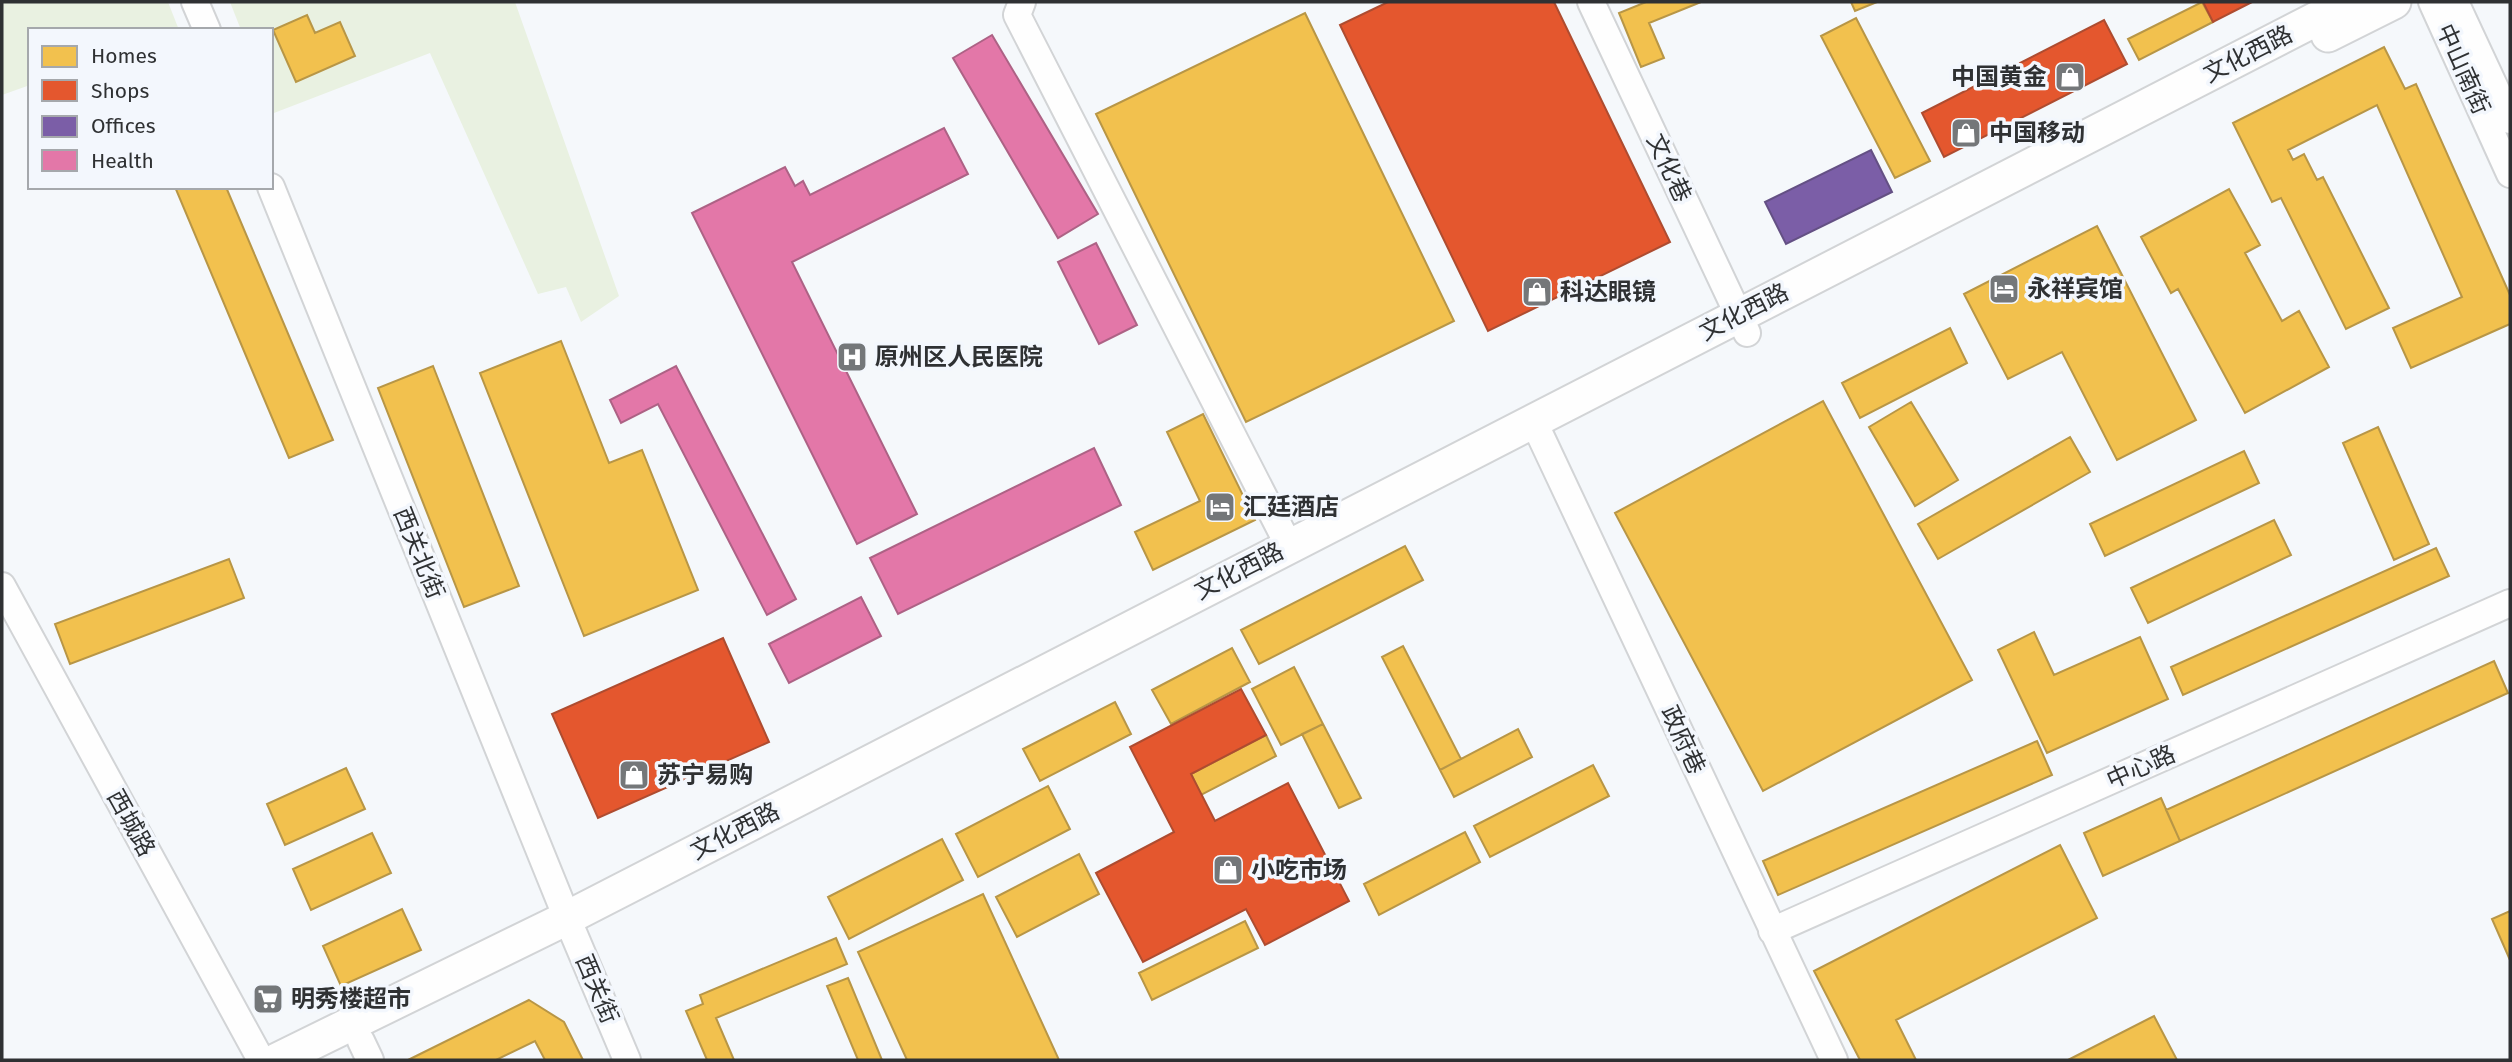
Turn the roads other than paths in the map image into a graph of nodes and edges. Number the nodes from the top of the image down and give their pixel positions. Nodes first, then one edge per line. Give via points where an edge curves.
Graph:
1 (195, 2) edge
2 (1022, 2) edge
3 (1591, 2) edge
4 (2349, 2) edge
5 (2394, 2) edge
6 (2432, 2) edge
7 (2455, 2) edge
8 (206, 28) edge
9 (2510, 120) edge
10 (2510, 174) edge
11 (272, 189) edge
12 (1742, 324) junction
13 (1537, 429) junction
14 (1289, 546) junction
15 (4, 596) edge
16 (2510, 603) edge
17 (571, 927) junction
18 (1772, 931) junction
19 (365, 1051) edge
20 (261, 1060) edge
21 (277, 1060) edge
22 (322, 1060) edge
23 (627, 1060) edge
24 (1834, 1060) edge

1 - 8 street
2 - 14 street via 1017,15
3 - 12 street, 文化巷
4 - 12 main road, 文化西路
5 - 12 main road, 文化西路
6 - 10 street, 中山南街
7 - 9 street, 中山南街
11 - 17 street, 西关北街
12 - 13 main road, 文化西路
13 - 14 main road, 文化西路
13 - 17 main road, 文化西路
13 - 18 street, 政府巷
14 - 17 main road, 文化西路
15 - 20 street, 西城路
16 - 18 street, 中心路
17 - 19 main road, 文化西路
17 - 21 main road, 文化西路
17 - 23 street, 西关街
18 - 24 street, 政府巷
19 - 22 main road, 文化西路

